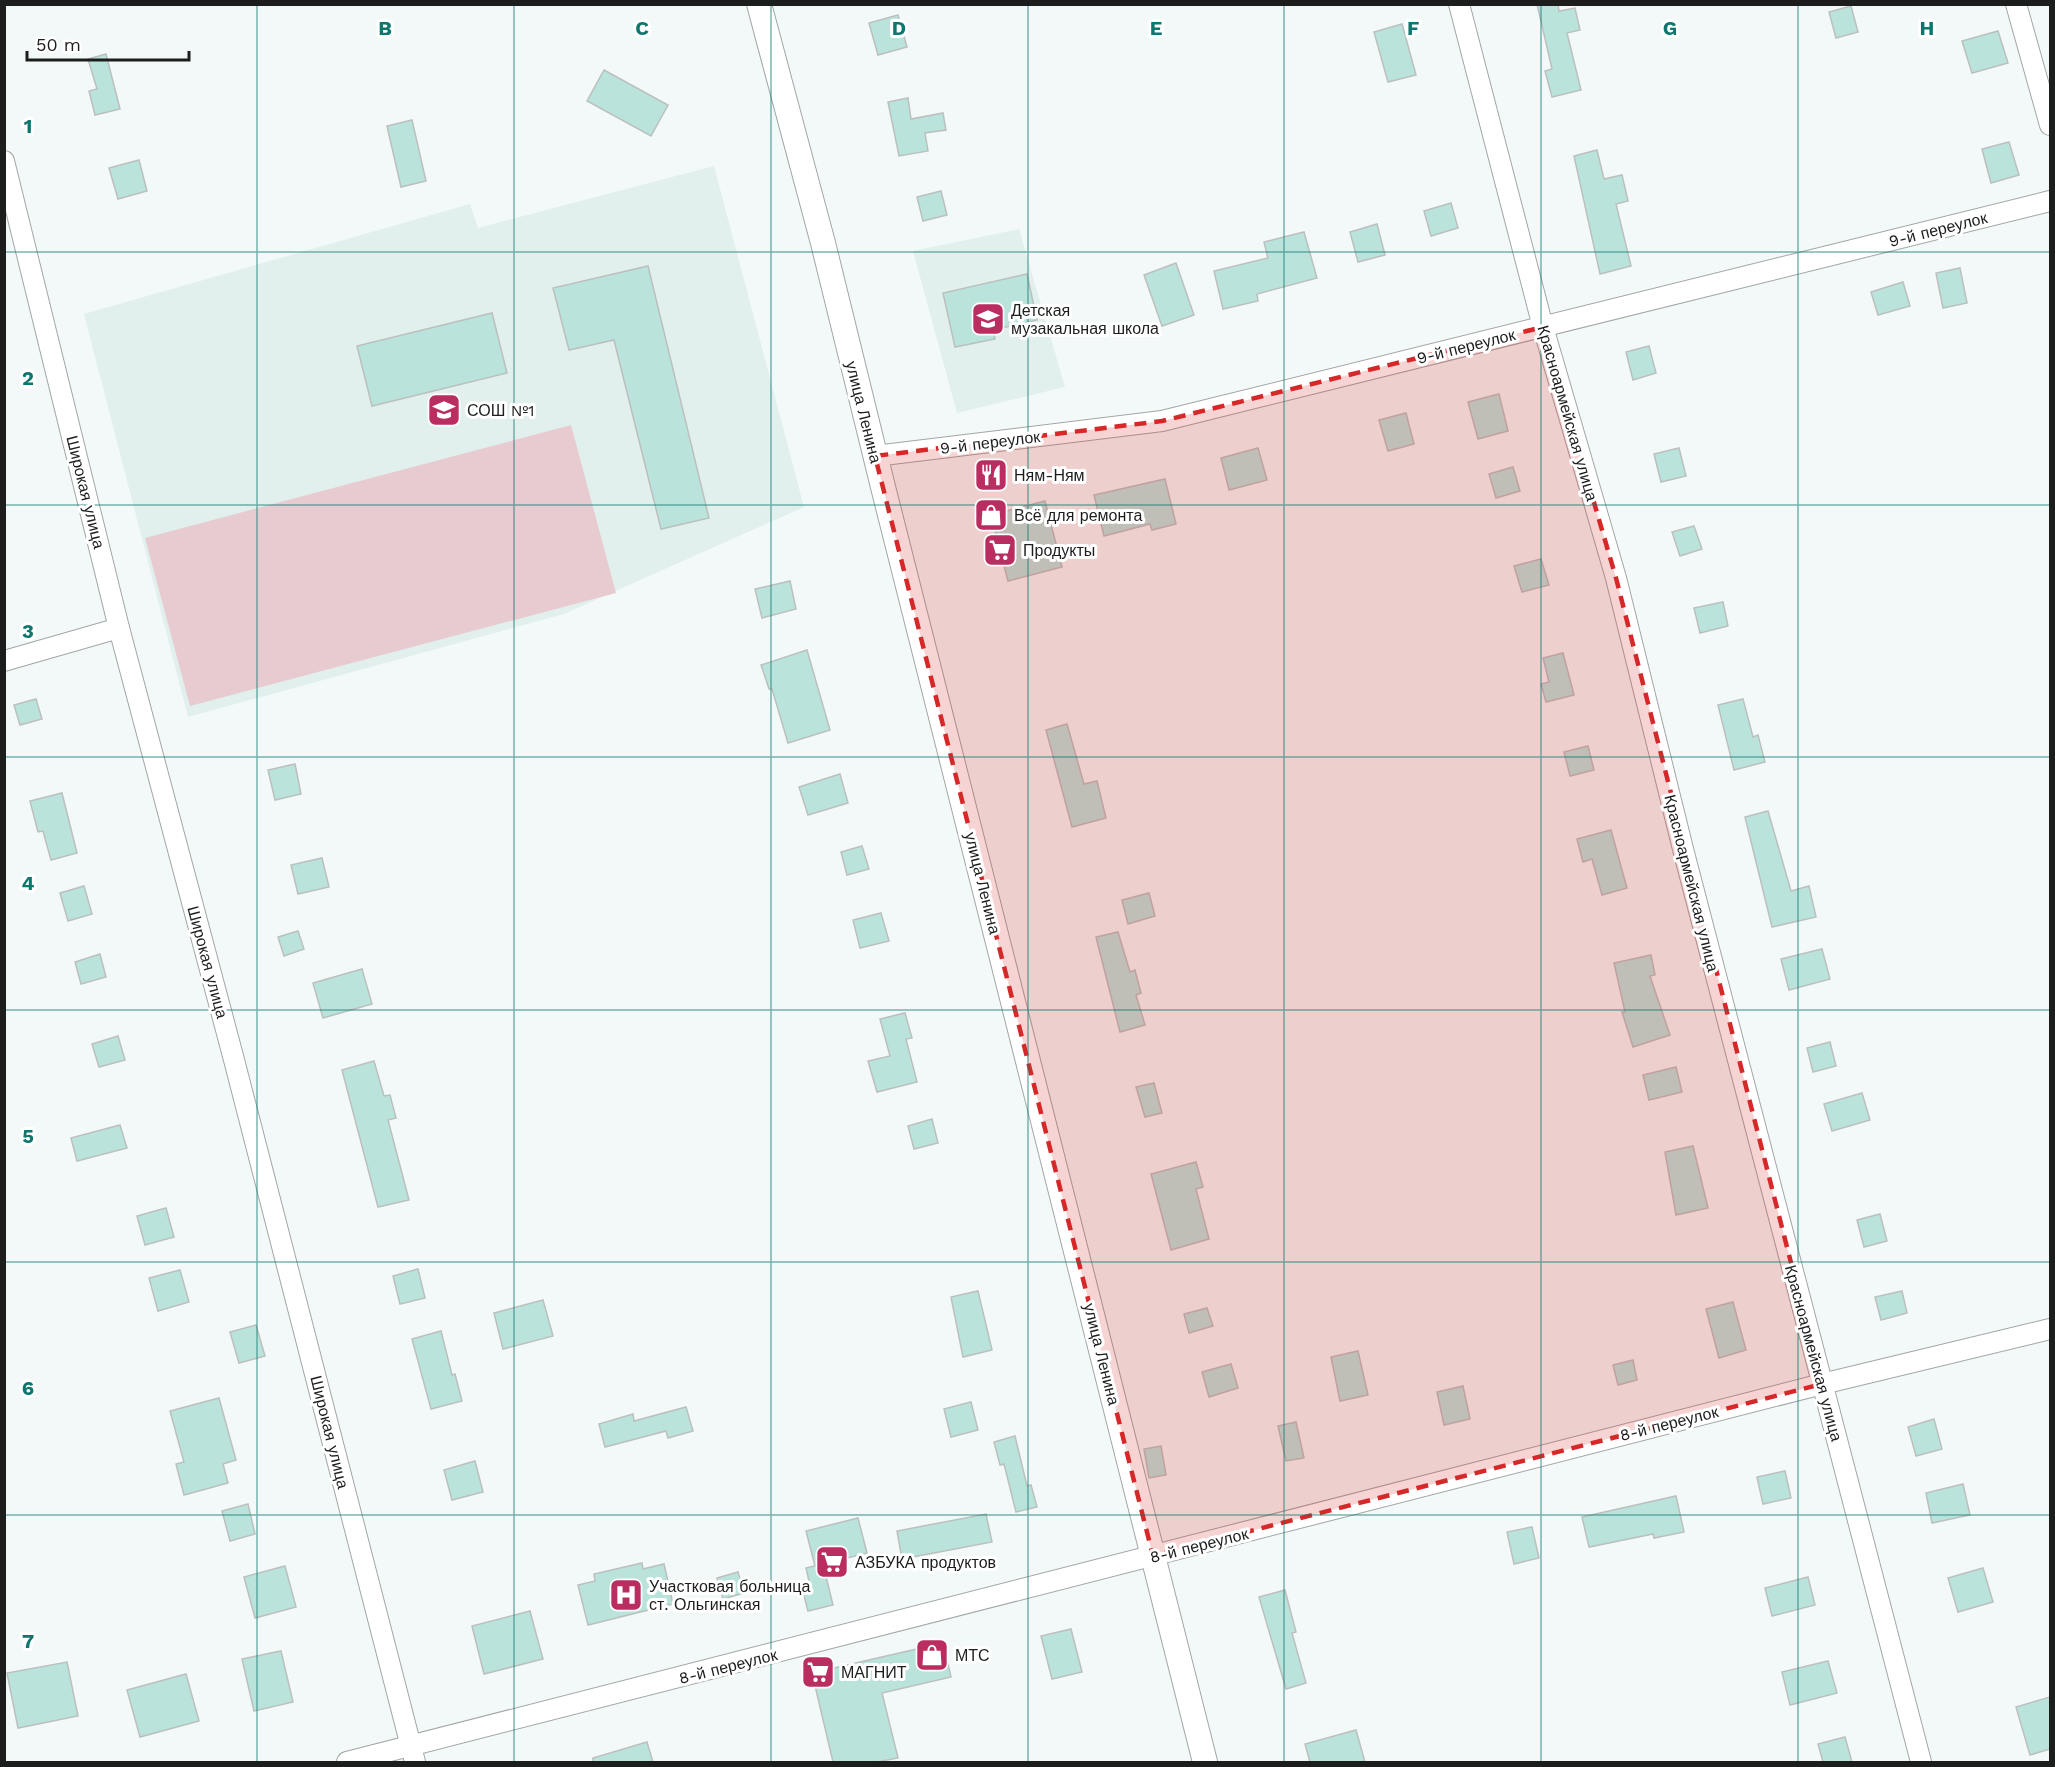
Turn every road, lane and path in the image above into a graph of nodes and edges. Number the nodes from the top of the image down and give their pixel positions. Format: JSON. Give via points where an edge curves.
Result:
{"nodes":[{"id":1,"x":759,"y":4,"type":"edge"},
{"id":2,"x":1459,"y":4,"type":"edge"},
{"id":3,"x":2016,"y":4,"type":"edge"},
{"id":4,"x":2050,"y":125,"type":"edge"},
{"id":5,"x":4,"y":161,"type":"edge"},
{"id":6,"x":2050,"y":201,"type":"edge"},
{"id":7,"x":1543,"y":327,"type":"junction"},
{"id":8,"x":875,"y":456,"type":"junction"},
{"id":9,"x":119,"y":628,"type":"junction"},
{"id":10,"x":4,"y":661,"type":"edge"},
{"id":11,"x":2050,"y":1329,"type":"edge"},
{"id":12,"x":1822,"y":1384,"type":"junction"},
{"id":13,"x":1153,"y":1556,"type":"junction"},
{"id":14,"x":413,"y":1755,"type":"edge"},
{"id":15,"x":347,"y":1762,"type":"edge"},
{"id":16,"x":1205,"y":1762,"type":"edge"},
{"id":17,"x":1921,"y":1762,"type":"edge"}],
"edges":[{"from":1,"to":8,"type":"street","name":"улица Ленина"},
{"from":2,"to":7,"type":"street","name":"Красноармейская улица"},
{"from":3,"to":4,"type":"street"},
{"from":5,"to":9,"type":"street","name":"Широкая улица"},
{"from":6,"to":7,"type":"street","name":"9-й переулок"},
{"from":7,"to":8,"type":"street","name":"9-й переулок","via":[[1162,421]]},
{"from":7,"to":12,"type":"street","name":"Красноармейская улица","via":[[1616,578]]},
{"from":8,"to":13,"type":"street","name":"улица Ленина"},
{"from":9,"to":10,"type":"street"},
{"from":9,"to":14,"type":"street","name":"Широкая улица"},
{"from":11,"to":12,"type":"street","name":"8-й переулок"},
{"from":12,"to":13,"type":"street","name":"8-й переулок"},
{"from":12,"to":17,"type":"street","name":"Красноармейская улица"},
{"from":13,"to":14,"type":"street","name":"8-й переулок"},
{"from":13,"to":16,"type":"street","name":"улица Ленина"},
{"from":14,"to":15,"type":"street","name":"8-й переулок"}]}
